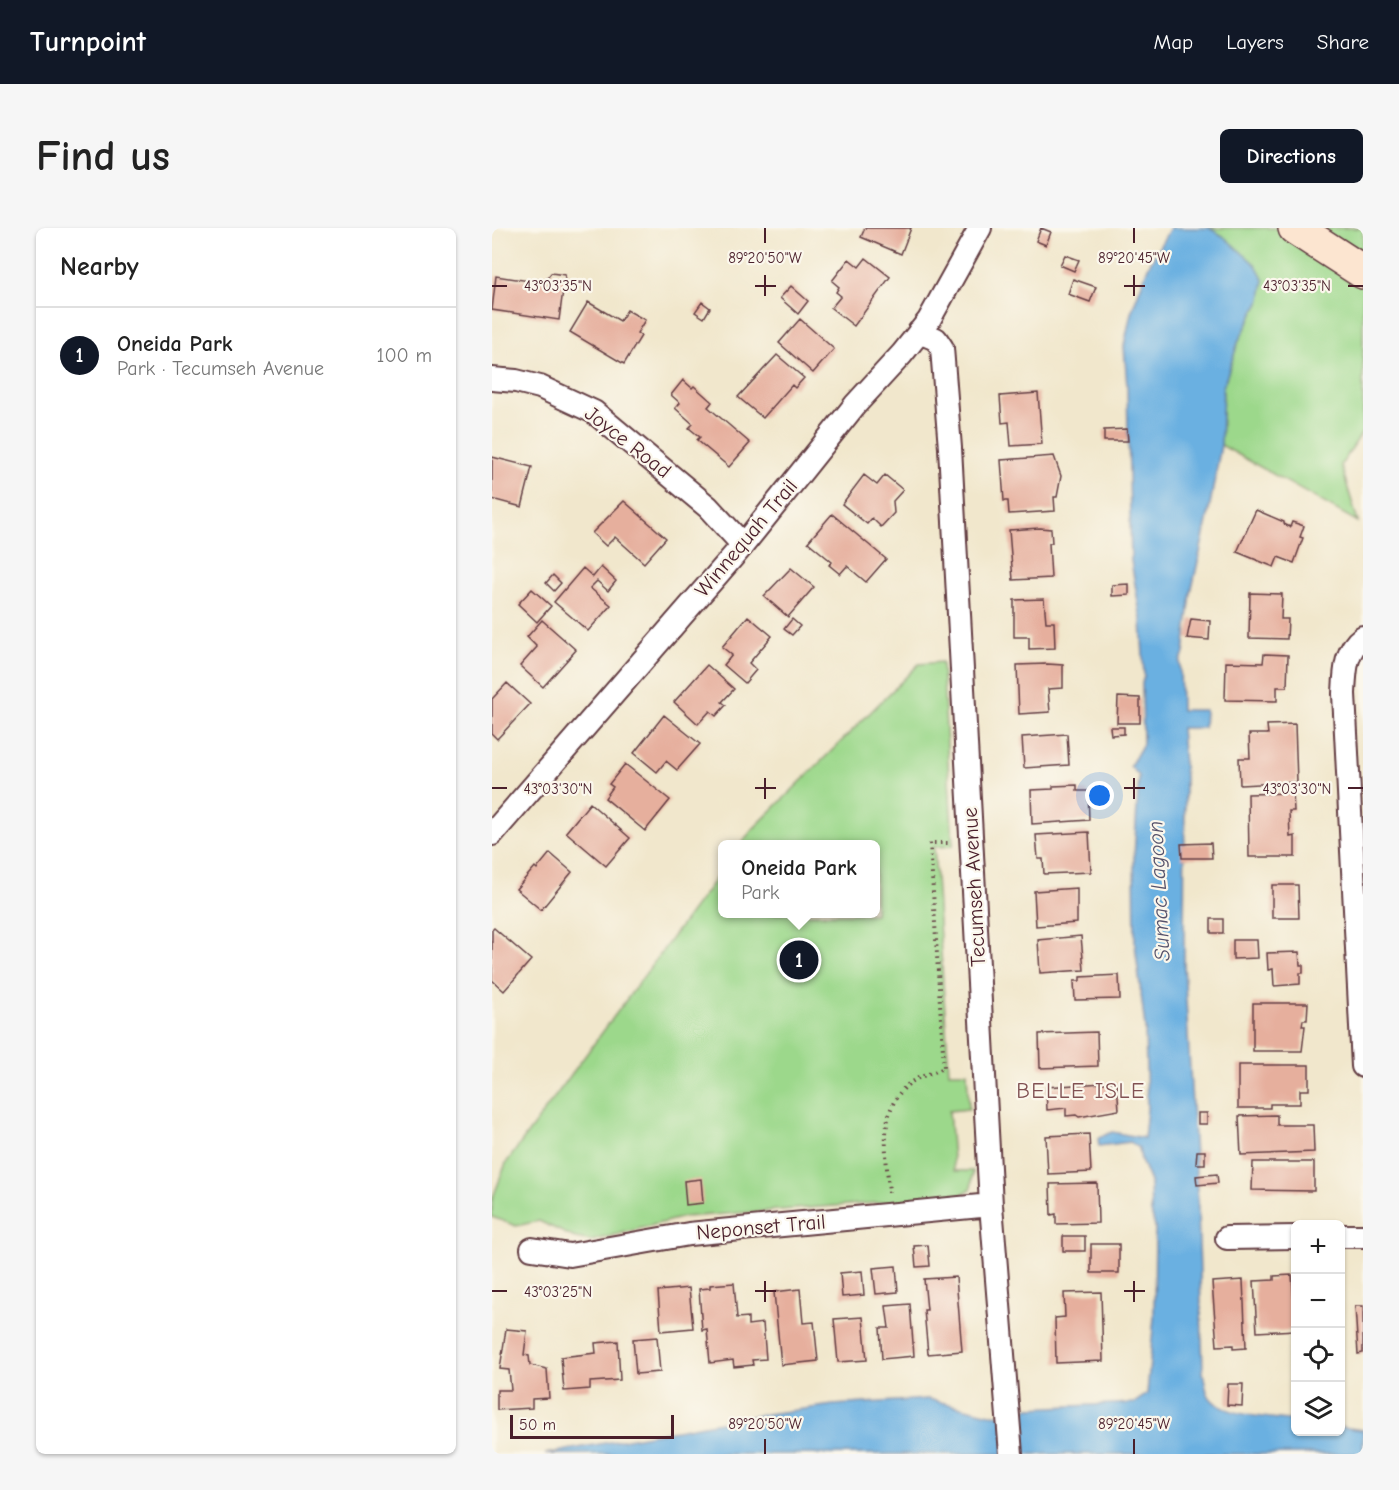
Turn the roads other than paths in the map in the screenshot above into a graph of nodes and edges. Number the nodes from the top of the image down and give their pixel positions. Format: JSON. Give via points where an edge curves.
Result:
{"nodes":[{"id":1,"x":980,"y":228,"type":"edge"},
{"id":2,"x":1295,"y":228,"type":"edge"},
{"id":3,"x":1363,"y":272,"type":"edge"},
{"id":4,"x":919,"y":332,"type":"junction"},
{"id":5,"x":492,"y":379,"type":"edge"},
{"id":6,"x":743,"y":544,"type":"junction"},
{"id":7,"x":1363,"y":637,"type":"edge"},
{"id":8,"x":492,"y":834,"type":"edge"},
{"id":9,"x":1363,"y":1066,"type":"edge"},
{"id":10,"x":991,"y":1205,"type":"junction"},
{"id":11,"x":1345,"y":1236,"type":"edge"},
{"id":12,"x":1363,"y":1236,"type":"edge"},
{"id":13,"x":1291,"y":1237,"type":"edge"},
{"id":14,"x":1227,"y":1238,"type":"dead end"},
{"id":15,"x":532,"y":1249,"type":"dead end"},
{"id":16,"x":1011,"y":1454,"type":"edge"}],
"edges":[{"from":1,"to":4,"type":"street","name":"Winnequah Trail"},
{"from":2,"to":3,"type":"street"},
{"from":4,"to":6,"type":"street","name":"Winnequah Trail"},
{"from":4,"to":10,"type":"street","name":"Tecumseh Avenue","via":[[936,339],[942,348]]},
{"from":5,"to":6,"type":"street","name":"Joyce Road","via":[[540,387],[594,412],[708,507]]},
{"from":6,"to":8,"type":"street","name":"Winnequah Trail"},
{"from":7,"to":9,"type":"street","via":[[1353,644],[1345,669],[1344,694]]},
{"from":10,"to":15,"type":"street","name":"Neponset Trail","via":[[689,1234],[570,1255]]},
{"from":10,"to":16,"type":"street","name":"Tecumseh Avenue"},
{"from":11,"to":12,"type":"street"},
{"from":13,"to":14,"type":"street"}]}
